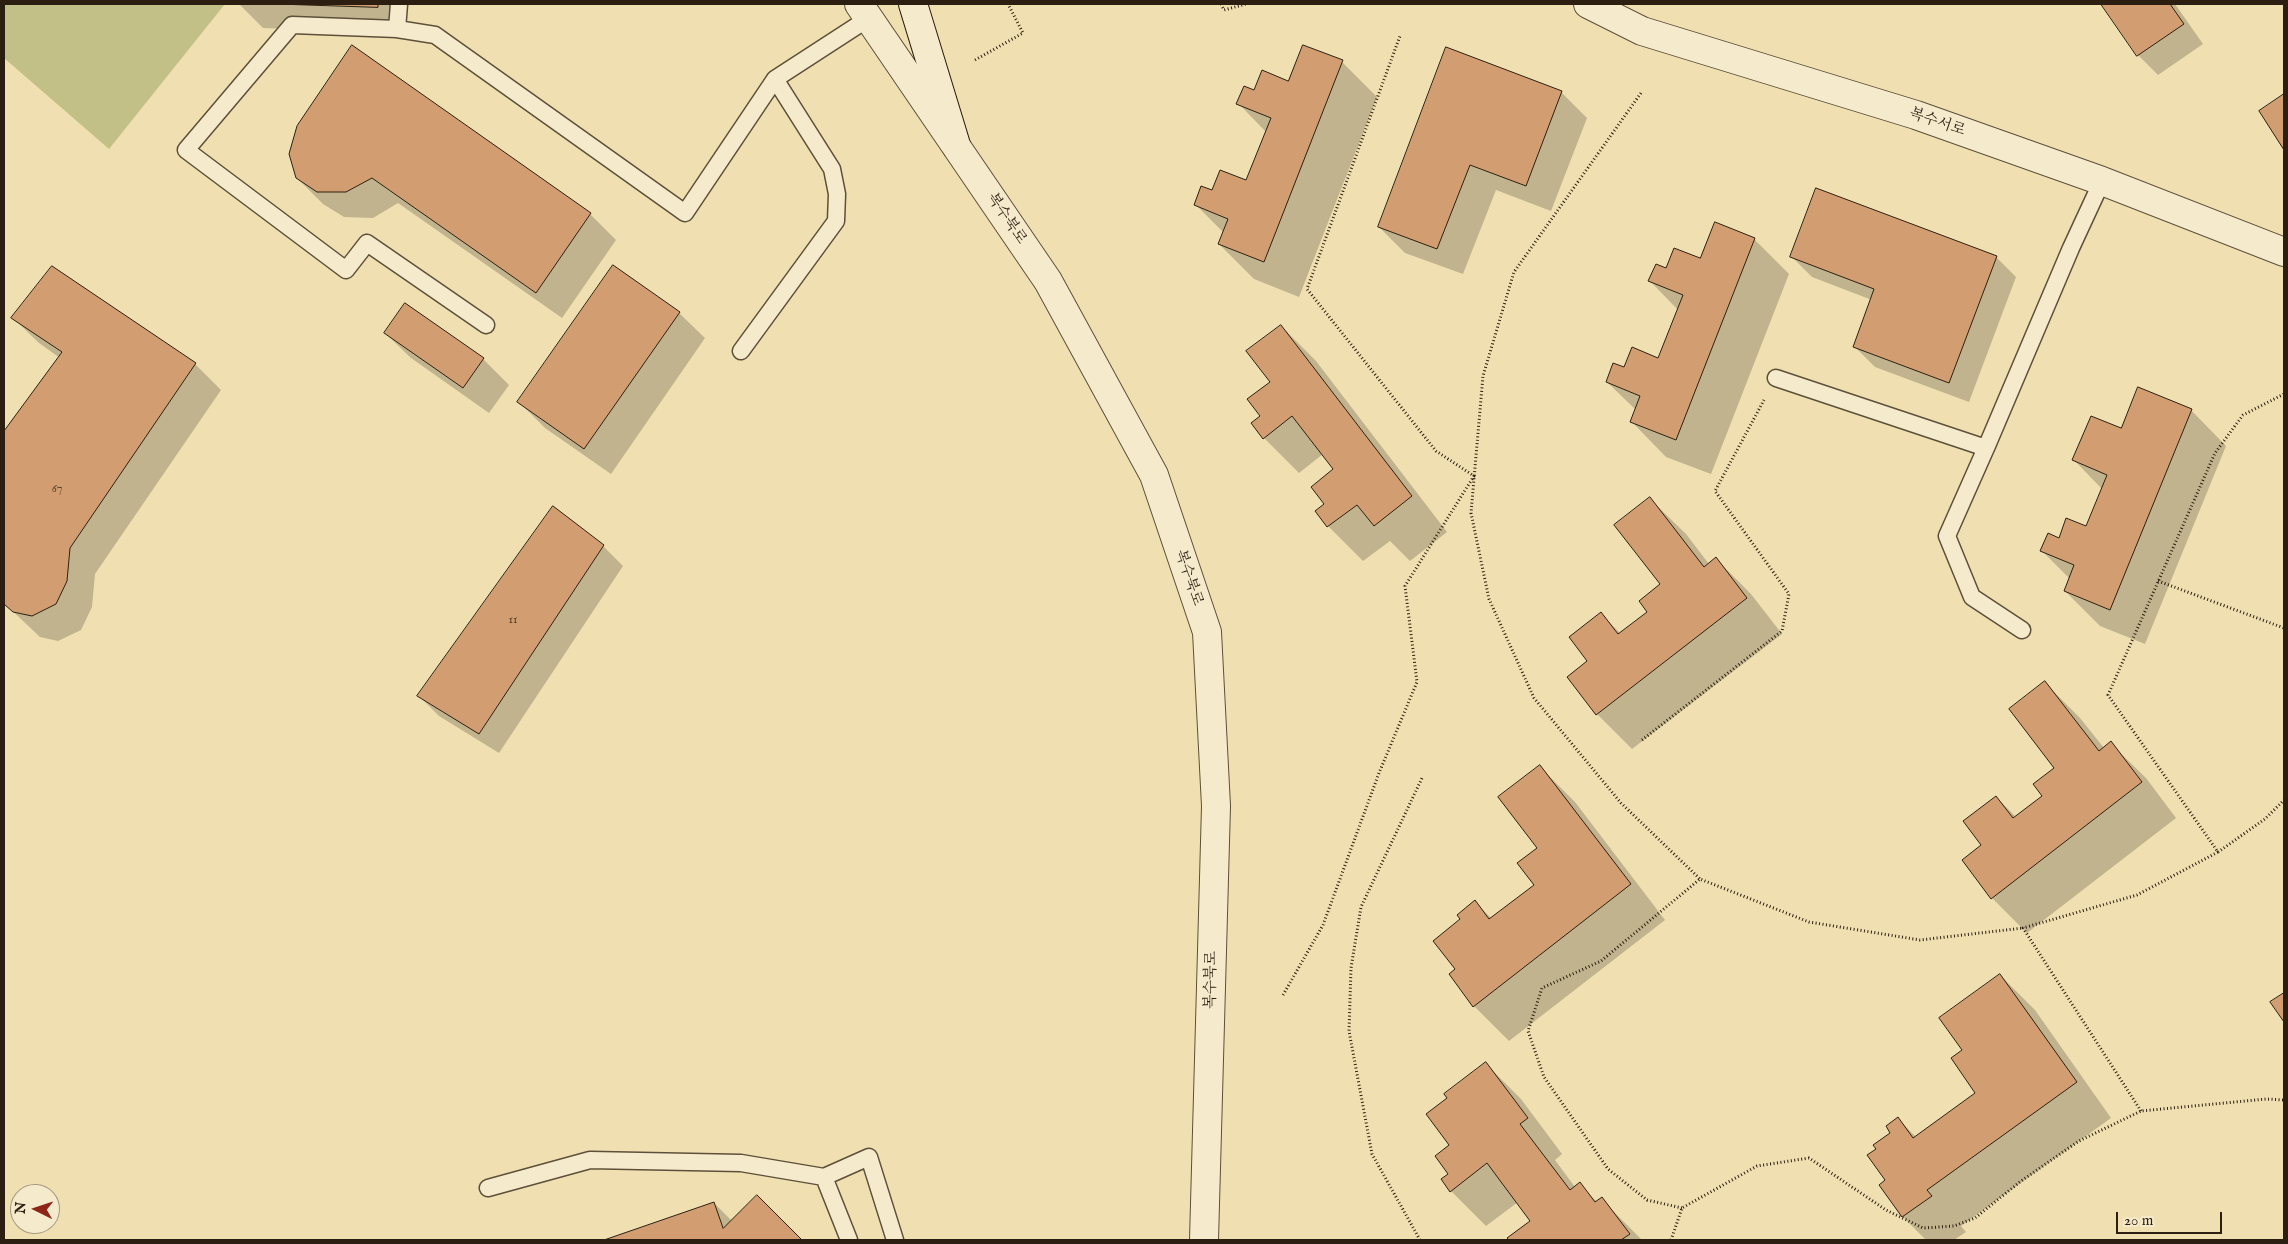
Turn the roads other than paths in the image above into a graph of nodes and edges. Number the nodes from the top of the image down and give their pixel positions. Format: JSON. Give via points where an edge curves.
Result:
{"nodes":[{"id":1,"x":399,"y":4,"type":"edge"},
{"id":2,"x":913,"y":4,"type":"edge"},
{"id":3,"x":1588,"y":4,"type":"edge"},
{"id":4,"x":864,"y":11,"type":"edge"},
{"id":5,"x":397,"y":29,"type":"junction"},
{"id":6,"x":775,"y":79,"type":"junction"},
{"id":7,"x":956,"y":145,"type":"junction"},
{"id":8,"x":2102,"y":181,"type":"junction"},
{"id":9,"x":2284,"y":252,"type":"edge"},
{"id":10,"x":486,"y":326,"type":"dead end"},
{"id":11,"x":741,"y":350,"type":"dead end"},
{"id":12,"x":1776,"y":378,"type":"road end"},
{"id":13,"x":1986,"y":448,"type":"junction"},
{"id":14,"x":2022,"y":630,"type":"dead end"},
{"id":15,"x":824,"y":1178,"type":"junction"},
{"id":16,"x":488,"y":1188,"type":"dead end"},
{"id":17,"x":849,"y":1240,"type":"edge"},
{"id":18,"x":895,"y":1240,"type":"edge"},
{"id":19,"x":1204,"y":1240,"type":"edge"}],
"edges":[{"from":1,"to":5,"type":"lane"},
{"from":2,"to":7,"type":"street"},
{"from":3,"to":8,"type":"street","name":"복수서로","via":[[1642,31],[1916,115]]},
{"from":4,"to":6,"type":"lane"},
{"from":4,"to":7,"type":"street","name":"복수북로"},
{"from":5,"to":6,"type":"lane","via":[[435,35],[685,213]]},
{"from":5,"to":10,"type":"lane","via":[[292,25],[186,150],[346,270],[367,242]]},
{"from":6,"to":11,"type":"lane","via":[[832,169],[837,194],[836,221]]},
{"from":7,"to":19,"type":"street","name":"복수북로","via":[[1048,280],[1154,475],[1206,632],[1216,806]]},
{"from":8,"to":9,"type":"street","name":"복수서로"},
{"from":8,"to":13,"type":"lane","via":[[2070,248]]},
{"from":12,"to":13,"type":"lane"},
{"from":13,"to":14,"type":"lane","via":[[1947,536],[1972,597]]},
{"from":15,"to":16,"type":"lane","via":[[741,1164],[590,1160]]},
{"from":15,"to":17,"type":"lane"},
{"from":15,"to":18,"type":"lane","via":[[869,1157]]}]}
